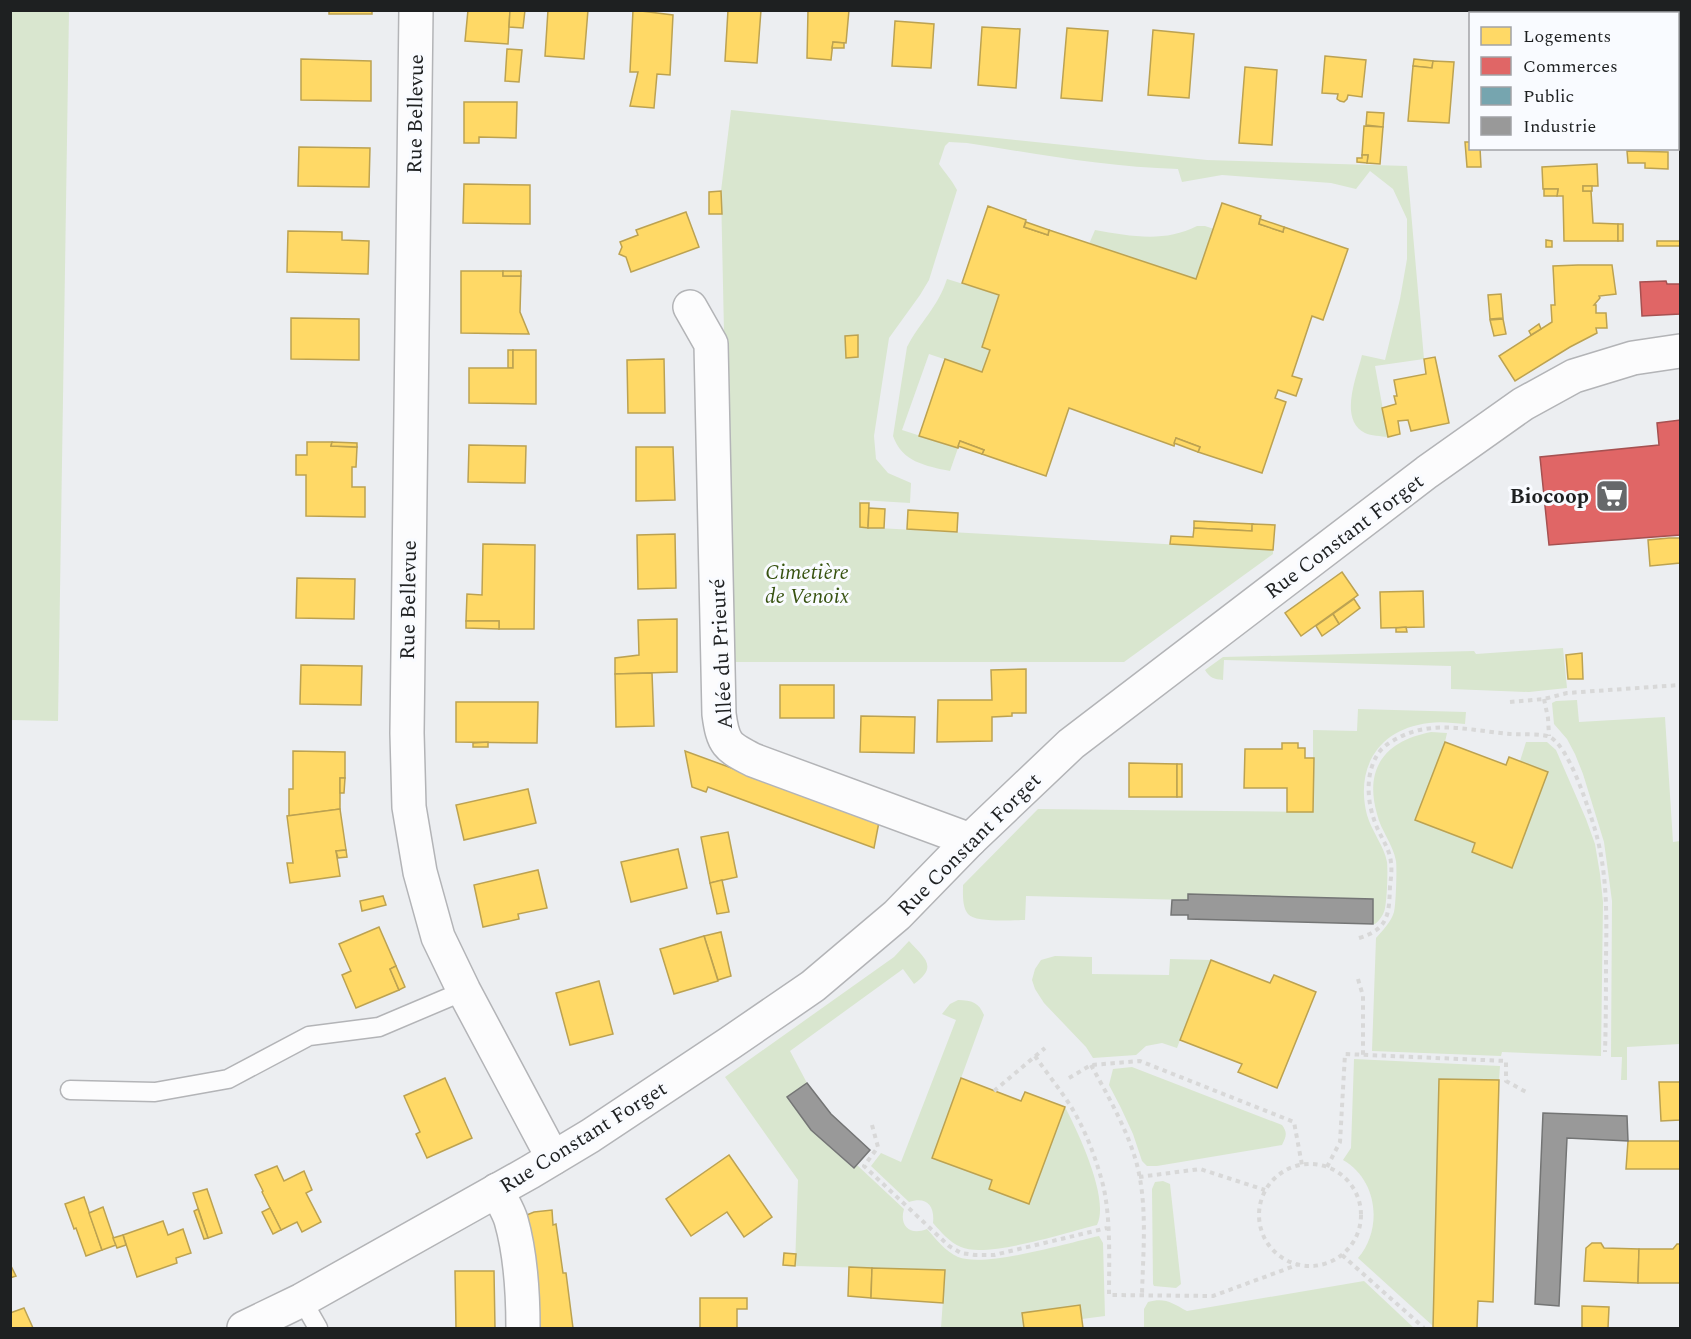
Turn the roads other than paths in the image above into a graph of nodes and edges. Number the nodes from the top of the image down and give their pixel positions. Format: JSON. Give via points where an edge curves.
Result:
{"nodes":[{"id":1,"x":416,"y":10,"type":"edge"},
{"id":2,"x":1492,"y":10,"type":"edge"},
{"id":3,"x":1562,"y":10,"type":"edge"},
{"id":4,"x":1511,"y":12,"type":"edge"},
{"id":5,"x":1534,"y":12,"type":"edge"},
{"id":6,"x":690,"y":307,"type":"dead end"},
{"id":7,"x":1680,"y":351,"type":"edge"},
{"id":8,"x":970,"y":840,"type":"junction"},
{"id":9,"x":464,"y":991,"type":"junction"},
{"id":10,"x":70,"y":1090,"type":"dead end"},
{"id":11,"x":553,"y":1158,"type":"junction"},
{"id":12,"x":497,"y":1190,"type":"junction"},
{"id":13,"x":302,"y":1300,"type":"junction"},
{"id":14,"x":244,"y":1329,"type":"edge"},
{"id":15,"x":318,"y":1329,"type":"edge"},
{"id":16,"x":523,"y":1329,"type":"edge"}],
"edges":[{"from":1,"to":9,"type":"street","name":"Rue Bellevue","via":[[407,733],[410,807],[420,872],[438,937]]},
{"from":2,"to":4,"type":"street"},
{"from":3,"to":5,"type":"street"},
{"from":6,"to":8,"type":"street","name":"Allée du Prieuré","via":[[711,344],[722,734],[733,750],[753,760]]},
{"from":7,"to":8,"type":"street","name":"Rue Constant Forget","via":[[1633,358],[1574,376],[1523,404],[1427,472],[1080,737]]},
{"from":8,"to":11,"type":"street","name":"Rue Constant Forget","via":[[897,915],[813,986]]},
{"from":9,"to":10,"type":"lane","via":[[379,1027],[309,1036],[228,1079],[155,1092]]},
{"from":9,"to":11,"type":"street","name":"Rue Bellevue"},
{"from":11,"to":12,"type":"street","name":"Rue Constant Forget"},
{"from":12,"to":13,"type":"street","name":"Rue Constant Forget"},
{"from":12,"to":16,"type":"street","via":[[510,1219],[517,1250]]},
{"from":13,"to":14,"type":"street","name":"Rue Constant Forget"},
{"from":13,"to":15,"type":"lane"}]}
